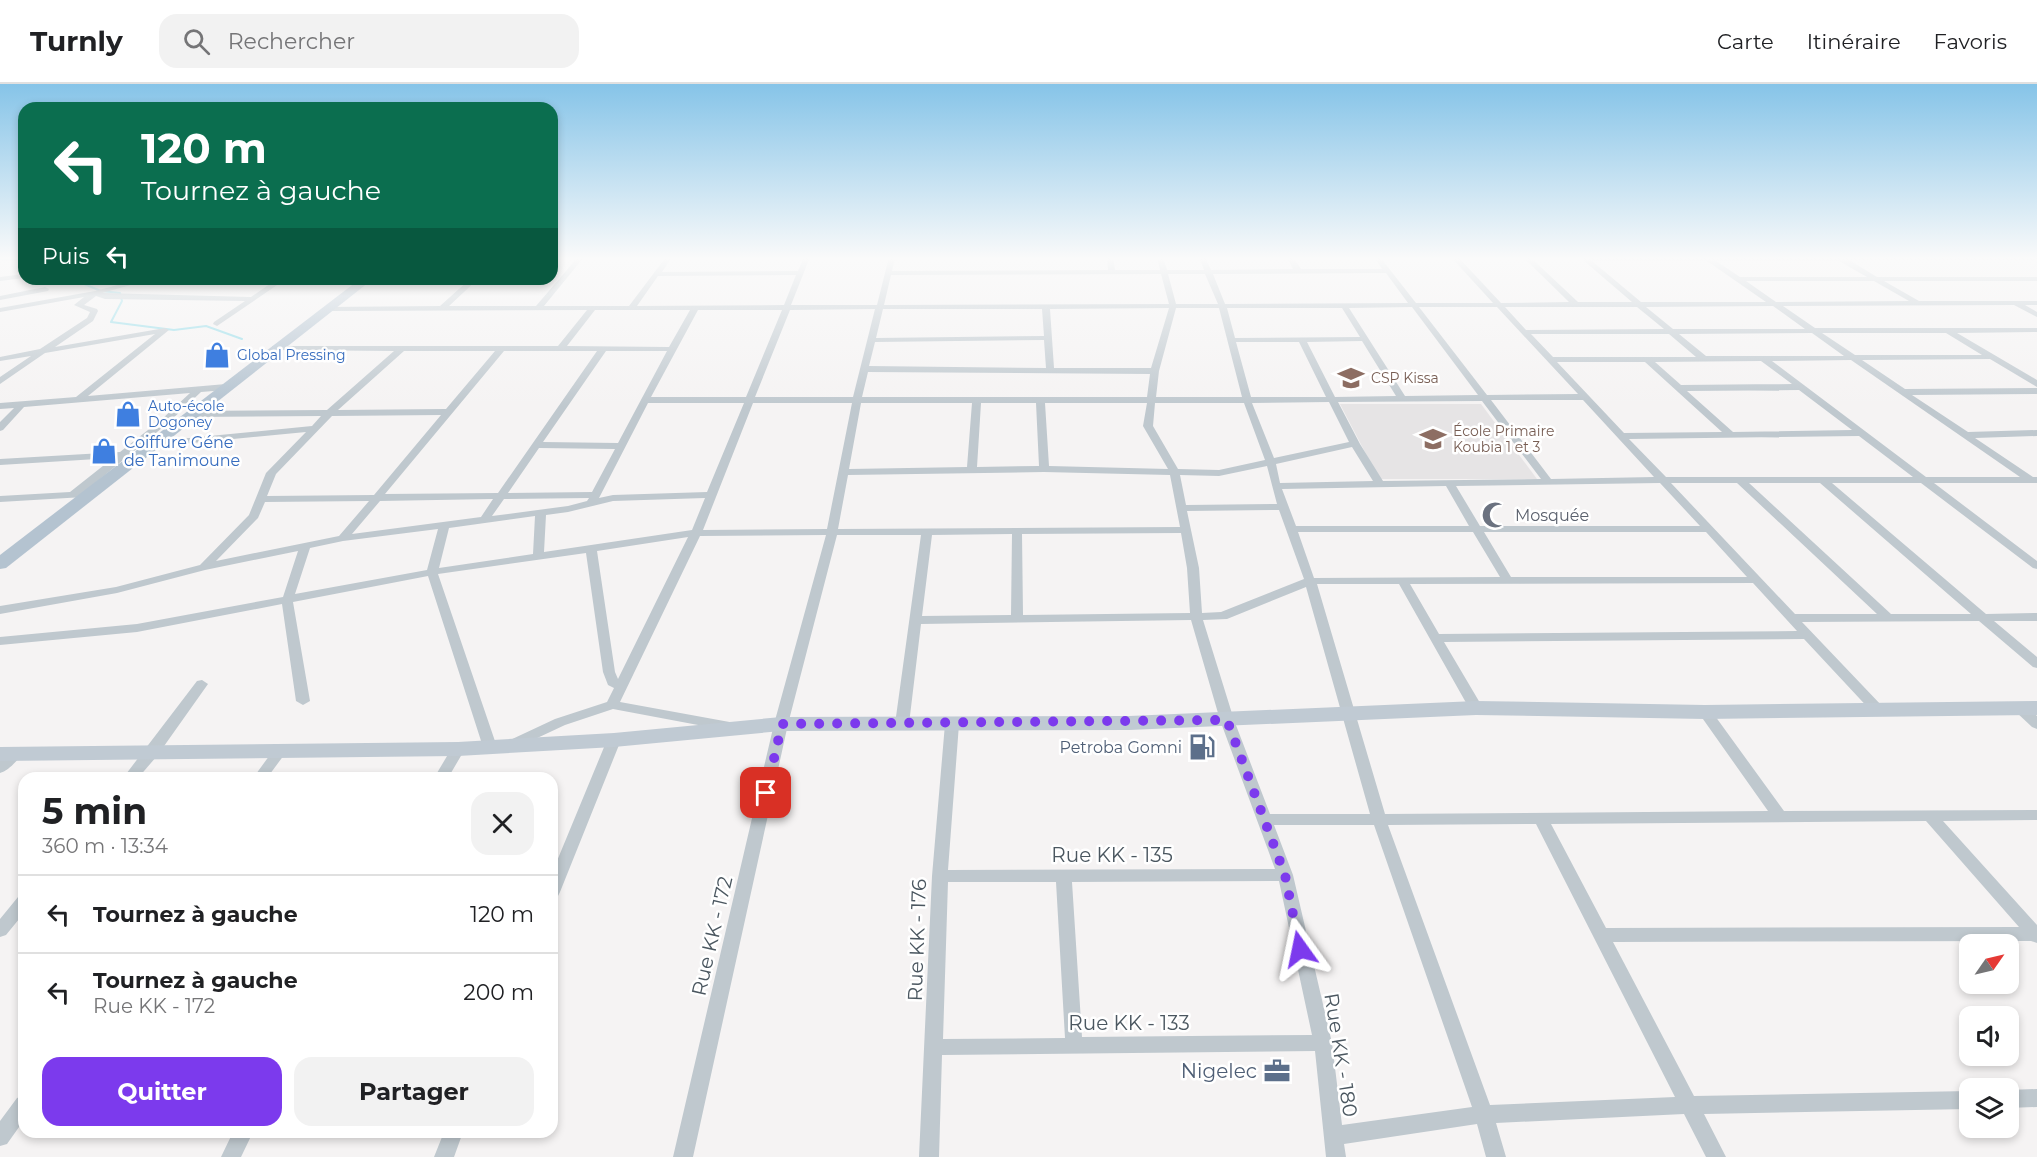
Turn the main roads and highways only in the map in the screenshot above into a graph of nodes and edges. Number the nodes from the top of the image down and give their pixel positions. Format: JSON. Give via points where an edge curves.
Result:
{"nodes":[{"id":1,"x":331,"y":307,"type":"edge"},
{"id":2,"x":0,"y":564,"type":"edge"}],
"edges":[{"from":1,"to":2,"type":"main road","via":[[80,495]]}]}
